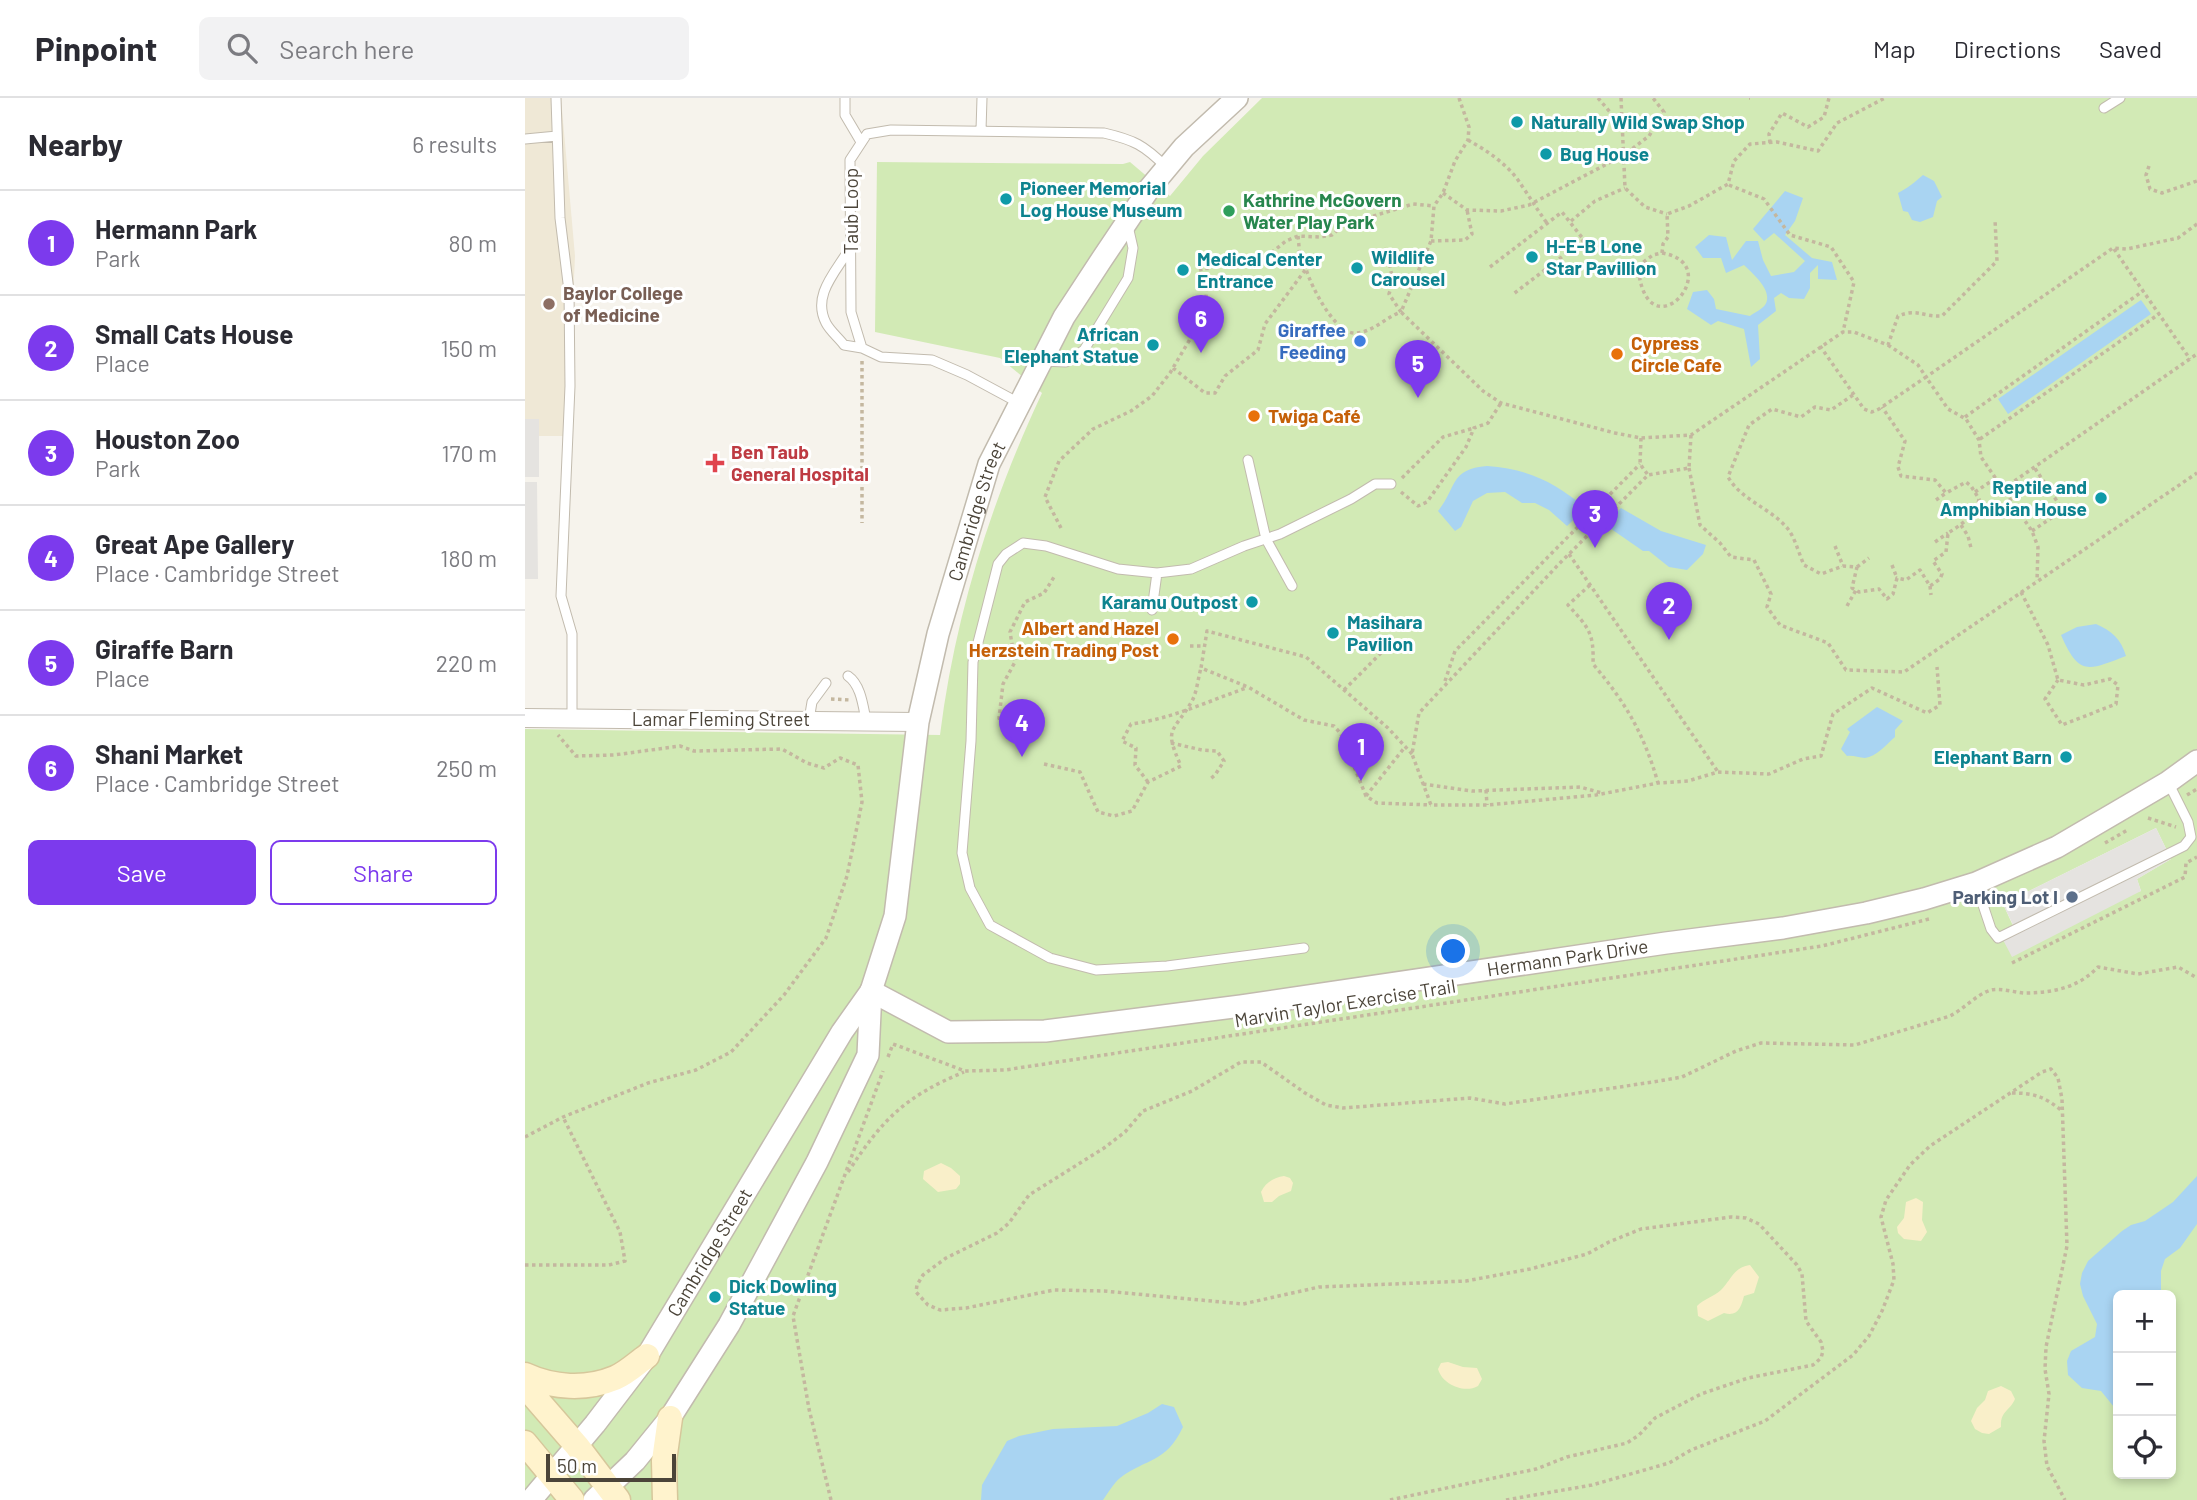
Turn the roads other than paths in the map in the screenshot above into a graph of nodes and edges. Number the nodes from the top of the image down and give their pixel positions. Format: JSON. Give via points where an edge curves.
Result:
{"nodes":[{"id":1,"x":556,"y":98,"type":"edge"},
{"id":2,"x":845,"y":98,"type":"edge"},
{"id":3,"x":982,"y":98,"type":"edge"},
{"id":4,"x":1237,"y":98,"type":"edge"},
{"id":5,"x":2120,"y":98,"type":"edge"},
{"id":6,"x":2104,"y":108,"type":"dead end"},
{"id":7,"x":981,"y":130,"type":"junction"},
{"id":8,"x":557,"y":136,"type":"junction"},
{"id":9,"x":525,"y":139,"type":"edge"},
{"id":10,"x":861,"y":142,"type":"junction"},
{"id":11,"x":1167,"y":168,"type":"junction"},
{"id":12,"x":1127,"y":222,"type":"junction"},
{"id":13,"x":852,"y":244,"type":"junction"},
{"id":14,"x":862,"y":348,"type":"junction"},
{"id":15,"x":1041,"y":361,"type":"junction"},
{"id":16,"x":1019,"y":404,"type":"junction"},
{"id":17,"x":1248,"y":460,"type":"dead end"},
{"id":18,"x":1391,"y":484,"type":"road end"},
{"id":19,"x":1266,"y":538,"type":"junction"},
{"id":20,"x":1157,"y":573,"type":"junction"},
{"id":21,"x":1292,"y":586,"type":"dead end"},
{"id":22,"x":1152,"y":610,"type":"dead end"},
{"id":23,"x":848,"y":676,"type":"dead end"},
{"id":24,"x":826,"y":683,"type":"dead end"},
{"id":25,"x":525,"y":718,"type":"edge"},
{"id":26,"x":572,"y":718,"type":"junction"},
{"id":27,"x":809,"y":720,"type":"junction"},
{"id":28,"x":866,"y":720,"type":"junction"},
{"id":29,"x":918,"y":722,"type":"junction"},
{"id":30,"x":2197,"y":761,"type":"edge"},
{"id":31,"x":2173,"y":791,"type":"junction"},
{"id":32,"x":1976,"y":883,"type":"junction"},
{"id":33,"x":1304,"y":947,"type":"dead end"},
{"id":34,"x":871,"y":991,"type":"junction"},
{"id":35,"x":647,"y":1356,"type":"junction"},
{"id":36,"x":525,"y":1375,"type":"edge"},
{"id":37,"x":525,"y":1386,"type":"edge"},
{"id":38,"x":670,"y":1418,"type":"junction"},
{"id":39,"x":525,"y":1443,"type":"edge"},
{"id":40,"x":577,"y":1446,"type":"junction"},
{"id":41,"x":553,"y":1476,"type":"junction"},
{"id":42,"x":607,"y":1496,"type":"edge"},
{"id":43,"x":531,"y":1500,"type":"edge"},
{"id":44,"x":572,"y":1500,"type":"edge"},
{"id":45,"x":664,"y":1500,"type":"edge"}],
"edges":[{"from":1,"to":8,"type":"lane"},
{"from":2,"to":10,"type":"lane","via":[[845,115]]},
{"from":3,"to":7,"type":"lane"},
{"from":4,"to":11,"type":"street","name":"Cambridge Street"},
{"from":5,"to":6,"type":"lane"},
{"from":7,"to":10,"type":"lane","name":"Taub Loop","via":[[891,130],[867,134]]},
{"from":7,"to":11,"type":"lane","name":"Taub Loop","via":[[1104,133],[1132,139]]},
{"from":8,"to":9,"type":"lane"},
{"from":8,"to":26,"type":"lane","via":[[569,291],[561,596],[572,634]]},
{"from":10,"to":13,"type":"lane","name":"Taub Loop","via":[[850,160]]},
{"from":11,"to":12,"type":"street","name":"Cambridge Street"},
{"from":12,"to":15,"type":"street","name":"Cambridge Street","via":[[1064,317]]},
{"from":12,"to":15,"type":"lane","via":[[1133,248],[1128,278],[1084,350],[1066,362]]},
{"from":13,"to":14,"type":"lane","name":"Taub Loop","via":[[851,312]]},
{"from":13,"to":14,"type":"lane","via":[[820,300],[826,323],[844,345]]},
{"from":14,"to":16,"type":"lane","via":[[881,357],[932,360]]},
{"from":15,"to":16,"type":"street","name":"Cambridge Street"},
{"from":16,"to":29,"type":"street","name":"Cambridge Street","via":[[989,464],[938,634]]},
{"from":17,"to":19,"type":"lane"},
{"from":18,"to":19,"type":"lane","via":[[1375,484]]},
{"from":19,"to":20,"type":"lane","via":[[1191,569]]},
{"from":19,"to":21,"type":"lane"},
{"from":20,"to":22,"type":"lane"},
{"from":20,"to":33,"type":"lane","via":[[1118,569],[1023,543],[998,564],[973,662],[962,853],[970,888],[990,925],[1050,958],[1095,970],[1167,966]]},
{"from":23,"to":28,"type":"lane","via":[[861,698]]},
{"from":24,"to":27,"type":"lane","via":[[812,702]]},
{"from":25,"to":26,"type":"street","name":"Lamar Fleming Street"},
{"from":26,"to":27,"type":"street","name":"Lamar Fleming Street"},
{"from":27,"to":28,"type":"street","name":"Lamar Fleming Street"},
{"from":28,"to":29,"type":"street","name":"Lamar Fleming Street"},
{"from":29,"to":34,"type":"street","name":"Cambridge Street","via":[[895,916]]},
{"from":30,"to":31,"type":"street","name":"Hermann Park Drive"},
{"from":31,"to":32,"type":"street","name":"Hermann Park Drive"},
{"from":31,"to":32,"type":"lane","via":[[2188,822],[2191,837],[2184,846],[1998,938]]},
{"from":32,"to":34,"type":"street","name":"Hermann Park Drive","via":[[1866,913],[1783,928],[1045,1031],[948,1032]]},
{"from":34,"to":35,"type":"street","name":"Cambridge Street"},
{"from":34,"to":38,"type":"street","name":"Cambridge Street","via":[[868,1055],[817,1162],[729,1325]]},
{"from":35,"to":36,"type":"main road","via":[[617,1377],[581,1387],[543,1383]]},
{"from":35,"to":40,"type":"street","name":"Cambridge Street"},
{"from":37,"to":40,"type":"main road"},
{"from":38,"to":42,"type":"street","name":"Cambridge Street"},
{"from":38,"to":45,"type":"main road"},
{"from":39,"to":41,"type":"main road"},
{"from":40,"to":41,"type":"street","name":"Cambridge Street"},
{"from":40,"to":42,"type":"main road"},
{"from":41,"to":43,"type":"street","name":"Cambridge Street"},
{"from":41,"to":44,"type":"main road"}]}
